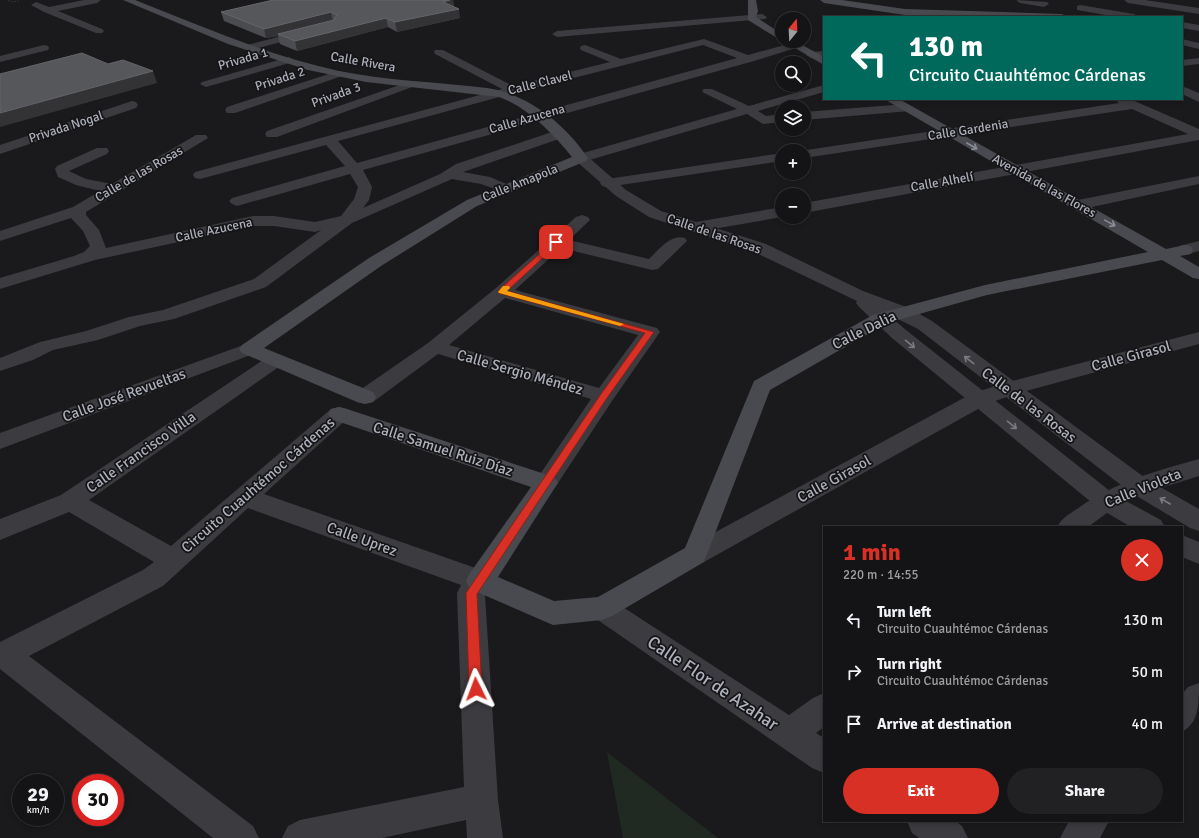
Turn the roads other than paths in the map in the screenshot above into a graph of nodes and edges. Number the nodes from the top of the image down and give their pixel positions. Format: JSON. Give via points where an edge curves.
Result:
{"nodes":[{"id":1,"x":97,"y":0,"type":"edge"},
{"id":2,"x":127,"y":0,"type":"edge"},
{"id":3,"x":752,"y":0,"type":"edge"},
{"id":4,"x":824,"y":0,"type":"edge"},
{"id":5,"x":1020,"y":0,"type":"edge"},
{"id":6,"x":1098,"y":0,"type":"edge"},
{"id":7,"x":1128,"y":0,"type":"edge"},
{"id":8,"x":1045,"y":2,"type":"edge"},
{"id":9,"x":36,"y":5,"type":"dead end"},
{"id":10,"x":1080,"y":8,"type":"junction"},
{"id":11,"x":47,"y":10,"type":"junction"},
{"id":12,"x":1199,"y":11,"type":"edge"},
{"id":13,"x":752,"y":15,"type":"junction"},
{"id":14,"x":1035,"y":16,"type":"joint"},
{"id":15,"x":1063,"y":16,"type":"edge"},
{"id":16,"x":1128,"y":16,"type":"edge"},
{"id":17,"x":762,"y":17,"type":"joint"},
{"id":18,"x":775,"y":24,"type":"edge"},
{"id":19,"x":1183,"y":25,"type":"edge"},
{"id":20,"x":1199,"y":28,"type":"edge"},
{"id":21,"x":318,"y":30,"type":"edge"},
{"id":22,"x":98,"y":31,"type":"dead end"},
{"id":23,"x":1199,"y":31,"type":"edge"},
{"id":24,"x":775,"y":33,"type":"edge"},
{"id":25,"x":557,"y":34,"type":"dead end"},
{"id":26,"x":1184,"y":40,"type":"edge"},
{"id":27,"x":1199,"y":42,"type":"edge"},
{"id":28,"x":811,"y":46,"type":"edge"},
{"id":29,"x":1199,"y":46,"type":"edge"},
{"id":30,"x":250,"y":47,"type":"junction"},
{"id":31,"x":44,"y":48,"type":"dead end"},
{"id":32,"x":585,"y":48,"type":"dead end"},
{"id":33,"x":780,"y":48,"type":"edge"},
{"id":34,"x":803,"y":48,"type":"edge"},
{"id":35,"x":823,"y":50,"type":"edge"},
{"id":36,"x":439,"y":52,"type":"dead end"},
{"id":37,"x":823,"y":54,"type":"edge"},
{"id":38,"x":811,"y":55,"type":"junction"},
{"id":39,"x":0,"y":59,"type":"edge"},
{"id":40,"x":750,"y":59,"type":"junction"},
{"id":41,"x":288,"y":60,"type":"junction"},
{"id":42,"x":823,"y":61,"type":"edge"},
{"id":43,"x":1199,"y":61,"type":"edge"},
{"id":44,"x":621,"y":63,"type":"junction"},
{"id":45,"x":1183,"y":63,"type":"edge"},
{"id":46,"x":338,"y":74,"type":"junction"},
{"id":47,"x":206,"y":84,"type":"dead end"},
{"id":48,"x":411,"y":84,"type":"junction"},
{"id":49,"x":1199,"y":86,"type":"edge"},
{"id":50,"x":823,"y":88,"type":"edge"},
{"id":51,"x":1183,"y":89,"type":"edge"},
{"id":52,"x":512,"y":90,"type":"junction"},
{"id":53,"x":1183,"y":90,"type":"edge"},
{"id":54,"x":708,"y":91,"type":"dead end"},
{"id":55,"x":499,"y":93,"type":"junction"},
{"id":56,"x":1199,"y":98,"type":"edge"},
{"id":57,"x":901,"y":101,"type":"edge"},
{"id":58,"x":1126,"y":102,"type":"edge"},
{"id":59,"x":132,"y":105,"type":"dead end"},
{"id":60,"x":231,"y":110,"type":"dead end"},
{"id":61,"x":749,"y":110,"type":"junction"},
{"id":62,"x":538,"y":115,"type":"junction"},
{"id":63,"x":811,"y":115,"type":"edge"},
{"id":64,"x":775,"y":119,"type":"edge"},
{"id":65,"x":966,"y":130,"type":"junction"},
{"id":66,"x":950,"y":133,"type":"junction"},
{"id":67,"x":272,"y":134,"type":"dead end"},
{"id":68,"x":560,"y":134,"type":"junction"},
{"id":69,"x":1199,"y":135,"type":"edge"},
{"id":70,"x":201,"y":138,"type":"dead end"},
{"id":71,"x":329,"y":140,"type":"junction"},
{"id":72,"x":0,"y":150,"type":"edge"},
{"id":73,"x":102,"y":151,"type":"dead end"},
{"id":74,"x":811,"y":153,"type":"edge"},
{"id":75,"x":581,"y":158,"type":"junction"},
{"id":76,"x":775,"y":158,"type":"edge"},
{"id":77,"x":1031,"y":166,"type":"junction"},
{"id":78,"x":355,"y":169,"type":"junction"},
{"id":79,"x":1013,"y":169,"type":"junction"},
{"id":80,"x":450,"y":174,"type":"junction"},
{"id":81,"x":200,"y":175,"type":"dead end"},
{"id":82,"x":1199,"y":180,"type":"edge"},
{"id":83,"x":607,"y":183,"type":"junction"},
{"id":84,"x":114,"y":189,"type":"junction"},
{"id":85,"x":506,"y":189,"type":"junction"},
{"id":86,"x":237,"y":200,"type":"dead end"},
{"id":87,"x":1097,"y":200,"type":"junction"},
{"id":88,"x":1078,"y":205,"type":"junction"},
{"id":89,"x":811,"y":207,"type":"edge"},
{"id":90,"x":78,"y":210,"type":"junction"},
{"id":91,"x":1118,"y":212,"type":"dead end"},
{"id":92,"x":775,"y":213,"type":"edge"},
{"id":93,"x":346,"y":220,"type":"junction"},
{"id":94,"x":582,"y":220,"type":"dead end"},
{"id":95,"x":696,"y":228,"type":"junction"},
{"id":96,"x":0,"y":236,"type":"edge"},
{"id":97,"x":679,"y":241,"type":"dead end"},
{"id":98,"x":556,"y":242,"type":"junction"},
{"id":99,"x":1165,"y":246,"type":"junction"},
{"id":100,"x":1194,"y":251,"type":"edge"},
{"id":101,"x":90,"y":256,"type":"junction"},
{"id":102,"x":1199,"y":274,"type":"edge"},
{"id":103,"x":0,"y":284,"type":"edge"},
{"id":104,"x":502,"y":292,"type":"junction"},
{"id":105,"x":857,"y":295,"type":"junction"},
{"id":106,"x":902,"y":312,"type":"junction"},
{"id":107,"x":880,"y":319,"type":"junction"},
{"id":108,"x":1199,"y":338,"type":"edge"},
{"id":109,"x":436,"y":347,"type":"junction"},
{"id":110,"x":249,"y":349,"type":"junction"},
{"id":111,"x":276,"y":360,"type":"junction"},
{"id":112,"x":0,"y":365,"type":"edge"},
{"id":113,"x":1008,"y":389,"type":"junction"},
{"id":114,"x":604,"y":396,"type":"junction"},
{"id":115,"x":365,"y":397,"type":"junction"},
{"id":116,"x":979,"y":399,"type":"junction"},
{"id":117,"x":339,"y":414,"type":"junction"},
{"id":118,"x":0,"y":441,"type":"edge"},
{"id":119,"x":1199,"y":467,"type":"edge"},
{"id":120,"x":546,"y":483,"type":"junction"},
{"id":121,"x":1140,"y":486,"type":"junction"},
{"id":122,"x":244,"y":497,"type":"junction"},
{"id":123,"x":70,"y":501,"type":"junction"},
{"id":124,"x":1106,"y":501,"type":"junction"},
{"id":125,"x":1199,"y":521,"type":"edge"},
{"id":126,"x":1071,"y":526,"type":"edge"},
{"id":127,"x":1150,"y":526,"type":"edge"},
{"id":128,"x":0,"y":530,"type":"edge"},
{"id":129,"x":1183,"y":546,"type":"edge"},
{"id":130,"x":1199,"y":554,"type":"edge"},
{"id":131,"x":695,"y":555,"type":"junction"},
{"id":132,"x":173,"y":560,"type":"junction"},
{"id":133,"x":480,"y":581,"type":"junction"},
{"id":134,"x":602,"y":608,"type":"junction"},
{"id":135,"x":2,"y":655,"type":"edge"},
{"id":136,"x":1199,"y":697,"type":"edge"},
{"id":137,"x":823,"y":709,"type":"edge"},
{"id":138,"x":1183,"y":716,"type":"edge"},
{"id":139,"x":788,"y":734,"type":"junction"},
{"id":140,"x":823,"y":756,"type":"edge"},
{"id":141,"x":481,"y":800,"type":"junction"},
{"id":142,"x":926,"y":822,"type":"edge"},
{"id":143,"x":1091,"y":822,"type":"edge"},
{"id":144,"x":241,"y":838,"type":"edge"},
{"id":145,"x":300,"y":838,"type":"edge"},
{"id":146,"x":485,"y":838,"type":"edge"},
{"id":147,"x":950,"y":838,"type":"edge"},
{"id":148,"x":1078,"y":838,"type":"edge"}],
"edges":[{"from":1,"to":11,"type":"street"},
{"from":2,"to":30,"type":"main road","name":"Calle Rivera"},
{"from":3,"to":13,"type":"main road"},
{"from":4,"to":14,"type":"main road","via":[[905,12]]},
{"from":5,"to":8,"type":"street"},
{"from":6,"to":10,"type":"street"},
{"from":7,"to":12,"type":"street"},
{"from":8,"to":14,"type":"street"},
{"from":9,"to":11,"type":"street"},
{"from":10,"to":15,"type":"street"},
{"from":10,"to":16,"type":"street"},
{"from":11,"to":22,"type":"street"},
{"from":13,"to":17,"type":"street"},
{"from":13,"to":24,"type":"main road"},
{"from":13,"to":25,"type":"street"},
{"from":17,"to":18,"type":"main road"},
{"from":19,"to":20,"type":"street"},
{"from":21,"to":30,"type":"street"},
{"from":23,"to":26,"type":"street"},
{"from":26,"to":27,"type":"street"},
{"from":26,"to":29,"type":"street"},
{"from":28,"to":35,"type":"main road"},
{"from":30,"to":41,"type":"main road","name":"Calle Rivera"},
{"from":31,"to":39,"type":"street"},
{"from":32,"to":44,"type":"street"},
{"from":33,"to":40,"type":"street","name":"Calle Azucena"},
{"from":34,"to":38,"type":"main road"},
{"from":36,"to":52,"type":"street"},
{"from":37,"to":38,"type":"street"},
{"from":38,"to":42,"type":"main road"},
{"from":40,"to":44,"type":"street","name":"Calle Clavel","via":[[704,42]]},
{"from":40,"to":62,"type":"street","name":"Calle Azucena"},
{"from":41,"to":46,"type":"main road","name":"Calle Rivera"},
{"from":41,"to":47,"type":"street","name":"Privada 1"},
{"from":43,"to":45,"type":"street"},
{"from":44,"to":52,"type":"street","name":"Calle Clavel"},
{"from":46,"to":48,"type":"main road","name":"Calle Rivera"},
{"from":46,"to":60,"type":"street","name":"Privada 2"},
{"from":48,"to":55,"type":"main road","name":"Calle Rivera"},
{"from":48,"to":67,"type":"street","name":"Privada 3"},
{"from":49,"to":51,"type":"street"},
{"from":50,"to":61,"type":"street","name":"Calle Amapola"},
{"from":52,"to":55,"type":"street","name":"Calle Clavel"},
{"from":53,"to":56,"type":"street"},
{"from":54,"to":61,"type":"street"},
{"from":55,"to":62,"type":"main road","name":"Calle Rivera","via":[[512,98]]},
{"from":55,"to":71,"type":"street","name":"Calle Clavel"},
{"from":57,"to":63,"type":"street"},
{"from":57,"to":65,"type":"main road","name":"Avenida de las Flores"},
{"from":57,"to":66,"type":"main road","name":"Avenida de las Flores"},
{"from":58,"to":65,"type":"street","name":"Calle Gardenia"},
{"from":58,"to":69,"type":"street"},
{"from":59,"to":72,"type":"street","name":"Privada Nogal"},
{"from":61,"to":64,"type":"street","via":[[763,120]]},
{"from":61,"to":75,"type":"street","name":"Calle Amapola"},
{"from":62,"to":68,"type":"main road","name":"Calle Rivera"},
{"from":62,"to":78,"type":"street","name":"Calle Azucena"},
{"from":65,"to":66,"type":"street","name":"Calle Gardenia"},
{"from":65,"to":77,"type":"main road","name":"Avenida de las Flores"},
{"from":66,"to":74,"type":"street","name":"Calle Gardenia"},
{"from":66,"to":79,"type":"main road","name":"Avenida de las Flores","one_way":true},
{"from":68,"to":75,"type":"main road","name":"Calle Rivera"},
{"from":68,"to":80,"type":"street","name":"Calle Azucena","via":[[461,167]]},
{"from":69,"to":77,"type":"street","name":"Calle Alhelí"},
{"from":70,"to":84,"type":"street","name":"Calle de las Rosas"},
{"from":71,"to":78,"type":"street"},
{"from":71,"to":81,"type":"street","name":"Calle Clavel"},
{"from":73,"to":84,"type":"street","via":[[67,166],[62,169],[63,174],[84,183]]},
{"from":75,"to":83,"type":"street","name":"Calle de las Rosas"},
{"from":75,"to":85,"type":"main road","name":"Calle Amapola"},
{"from":76,"to":83,"type":"street"},
{"from":77,"to":79,"type":"street","name":"Calle Alhelí"},
{"from":77,"to":87,"type":"main road","name":"Avenida de las Flores"},
{"from":78,"to":86,"type":"street","name":"Calle Azucena"},
{"from":78,"to":93,"type":"street","via":[[365,187],[361,200]]},
{"from":79,"to":88,"type":"main road","name":"Avenida de las Flores"},
{"from":79,"to":89,"type":"street","name":"Calle Alhelí"},
{"from":80,"to":85,"type":"street","via":[[485,180]]},
{"from":80,"to":93,"type":"street","name":"Calle Azucena"},
{"from":82,"to":87,"type":"street"},
{"from":83,"to":95,"type":"street","name":"Calle de las Rosas","via":[[631,201],[655,214]]},
{"from":84,"to":90,"type":"street","name":"Calle de las Rosas"},
{"from":85,"to":110,"type":"main road","name":"Calle Amapola","via":[[472,203],[382,258]]},
{"from":87,"to":88,"type":"street"},
{"from":87,"to":91,"type":"main road","name":"Avenida de las Flores"},
{"from":88,"to":99,"type":"main road","name":"Avenida de las Flores","one_way":true},
{"from":90,"to":96,"type":"street","name":"Calle de las Rosas"},
{"from":90,"to":101,"type":"street","via":[[78,217],[96,237],[98,247]]},
{"from":92,"to":95,"type":"street"},
{"from":93,"to":101,"type":"street","name":"Calle Azucena","via":[[315,227],[274,221],[253,221]]},
{"from":93,"to":112,"type":"street","via":[[260,283],[167,315],[47,346]]},
{"from":94,"to":98,"type":"street","name":"Circuito Cuauhtémoc Cárdenas"},
{"from":95,"to":105,"type":"street","name":"Calle de las Rosas","via":[[760,248]]},
{"from":97,"to":98,"type":"street","via":[[652,265]]},
{"from":98,"to":104,"type":"street","name":"Circuito Cuauhtémoc Cárdenas"},
{"from":99,"to":100,"type":"main road","name":"Calle Dalia"},
{"from":99,"to":102,"type":"main road","name":"Avenida de las Flores"},
{"from":99,"to":106,"type":"main road","name":"Calle Dalia"},
{"from":101,"to":103,"type":"street","name":"Calle Azucena"},
{"from":104,"to":109,"type":"street","name":"Circuito Cuauhtémoc Cárdenas"},
{"from":104,"to":114,"type":"street","via":[[650,332]]},
{"from":105,"to":106,"type":"street","name":"Calle de las Rosas"},
{"from":105,"to":107,"type":"street","name":"Calle de las Rosas"},
{"from":106,"to":107,"type":"main road","name":"Calle Dalia"},
{"from":113,"to":106,"type":"street","name":"Calle de las Rosas","one_way":true,"via":[[925,325]]},
{"from":107,"to":116,"type":"street","name":"Calle de las Rosas","one_way":true},
{"from":107,"to":131,"type":"main road","name":"Calle Dalia","via":[[761,386]]},
{"from":108,"to":113,"type":"street","name":"Calle Girasol"},
{"from":109,"to":114,"type":"street","name":"Calle Sergio Méndez"},
{"from":109,"to":115,"type":"street","name":"Circuito Cuauhtémoc Cárdenas"},
{"from":110,"to":111,"type":"main road"},
{"from":110,"to":118,"type":"street","name":"Calle José Revueltas"},
{"from":111,"to":115,"type":"main road"},
{"from":111,"to":123,"type":"street","name":"Calle Francisco Villa"},
{"from":113,"to":116,"type":"street","name":"Calle Girasol"},
{"from":113,"to":121,"type":"street","name":"Calle de las Rosas"},
{"from":114,"to":120,"type":"street"},
{"from":115,"to":117,"type":"main road","name":"Circuito Cuauhtémoc Cárdenas"},
{"from":116,"to":124,"type":"street","name":"Calle de las Rosas","one_way":true},
{"from":116,"to":131,"type":"street","name":"Calle Girasol"},
{"from":117,"to":120,"type":"main road","name":"Calle Samuel Ruiz Díaz"},
{"from":117,"to":122,"type":"street","name":"Circuito Cuauhtémoc Cárdenas"},
{"from":119,"to":121,"type":"street","name":"Calle Violeta"},
{"from":120,"to":133,"type":"main road"},
{"from":121,"to":124,"type":"street","name":"Calle Violeta"},
{"from":125,"to":121,"type":"street","name":"Calle de las Rosas","one_way":true},
{"from":122,"to":132,"type":"street","name":"Circuito Cuauhtémoc Cárdenas"},
{"from":122,"to":133,"type":"street","name":"Calle Uprez"},
{"from":123,"to":128,"type":"street","name":"Calle Francisco Villa"},
{"from":123,"to":132,"type":"street"},
{"from":124,"to":126,"type":"street","name":"Calle Violeta"},
{"from":124,"to":127,"type":"street","name":"Calle de las Rosas"},
{"from":129,"to":130,"type":"street"},
{"from":131,"to":134,"type":"main road","name":"Calle Girasol"},
{"from":132,"to":135,"type":"street","name":"Circuito Cuauhtémoc Cárdenas","via":[[153,578]]},
{"from":133,"to":134,"type":"main road","name":"Calle Girasol","via":[[553,613]]},
{"from":133,"to":141,"type":"street","via":[[471,593]]},
{"from":134,"to":139,"type":"street","name":"Calle Flor de Azahar"},
{"from":135,"to":144,"type":"street"},
{"from":136,"to":138,"type":"street"},
{"from":137,"to":139,"type":"street"},
{"from":139,"to":140,"type":"street","name":"Calle Flor de Azahar"},
{"from":141,"to":145,"type":"street"},
{"from":141,"to":146,"type":"street"},
{"from":142,"to":147,"type":"street"},
{"from":143,"to":148,"type":"street"}]}
